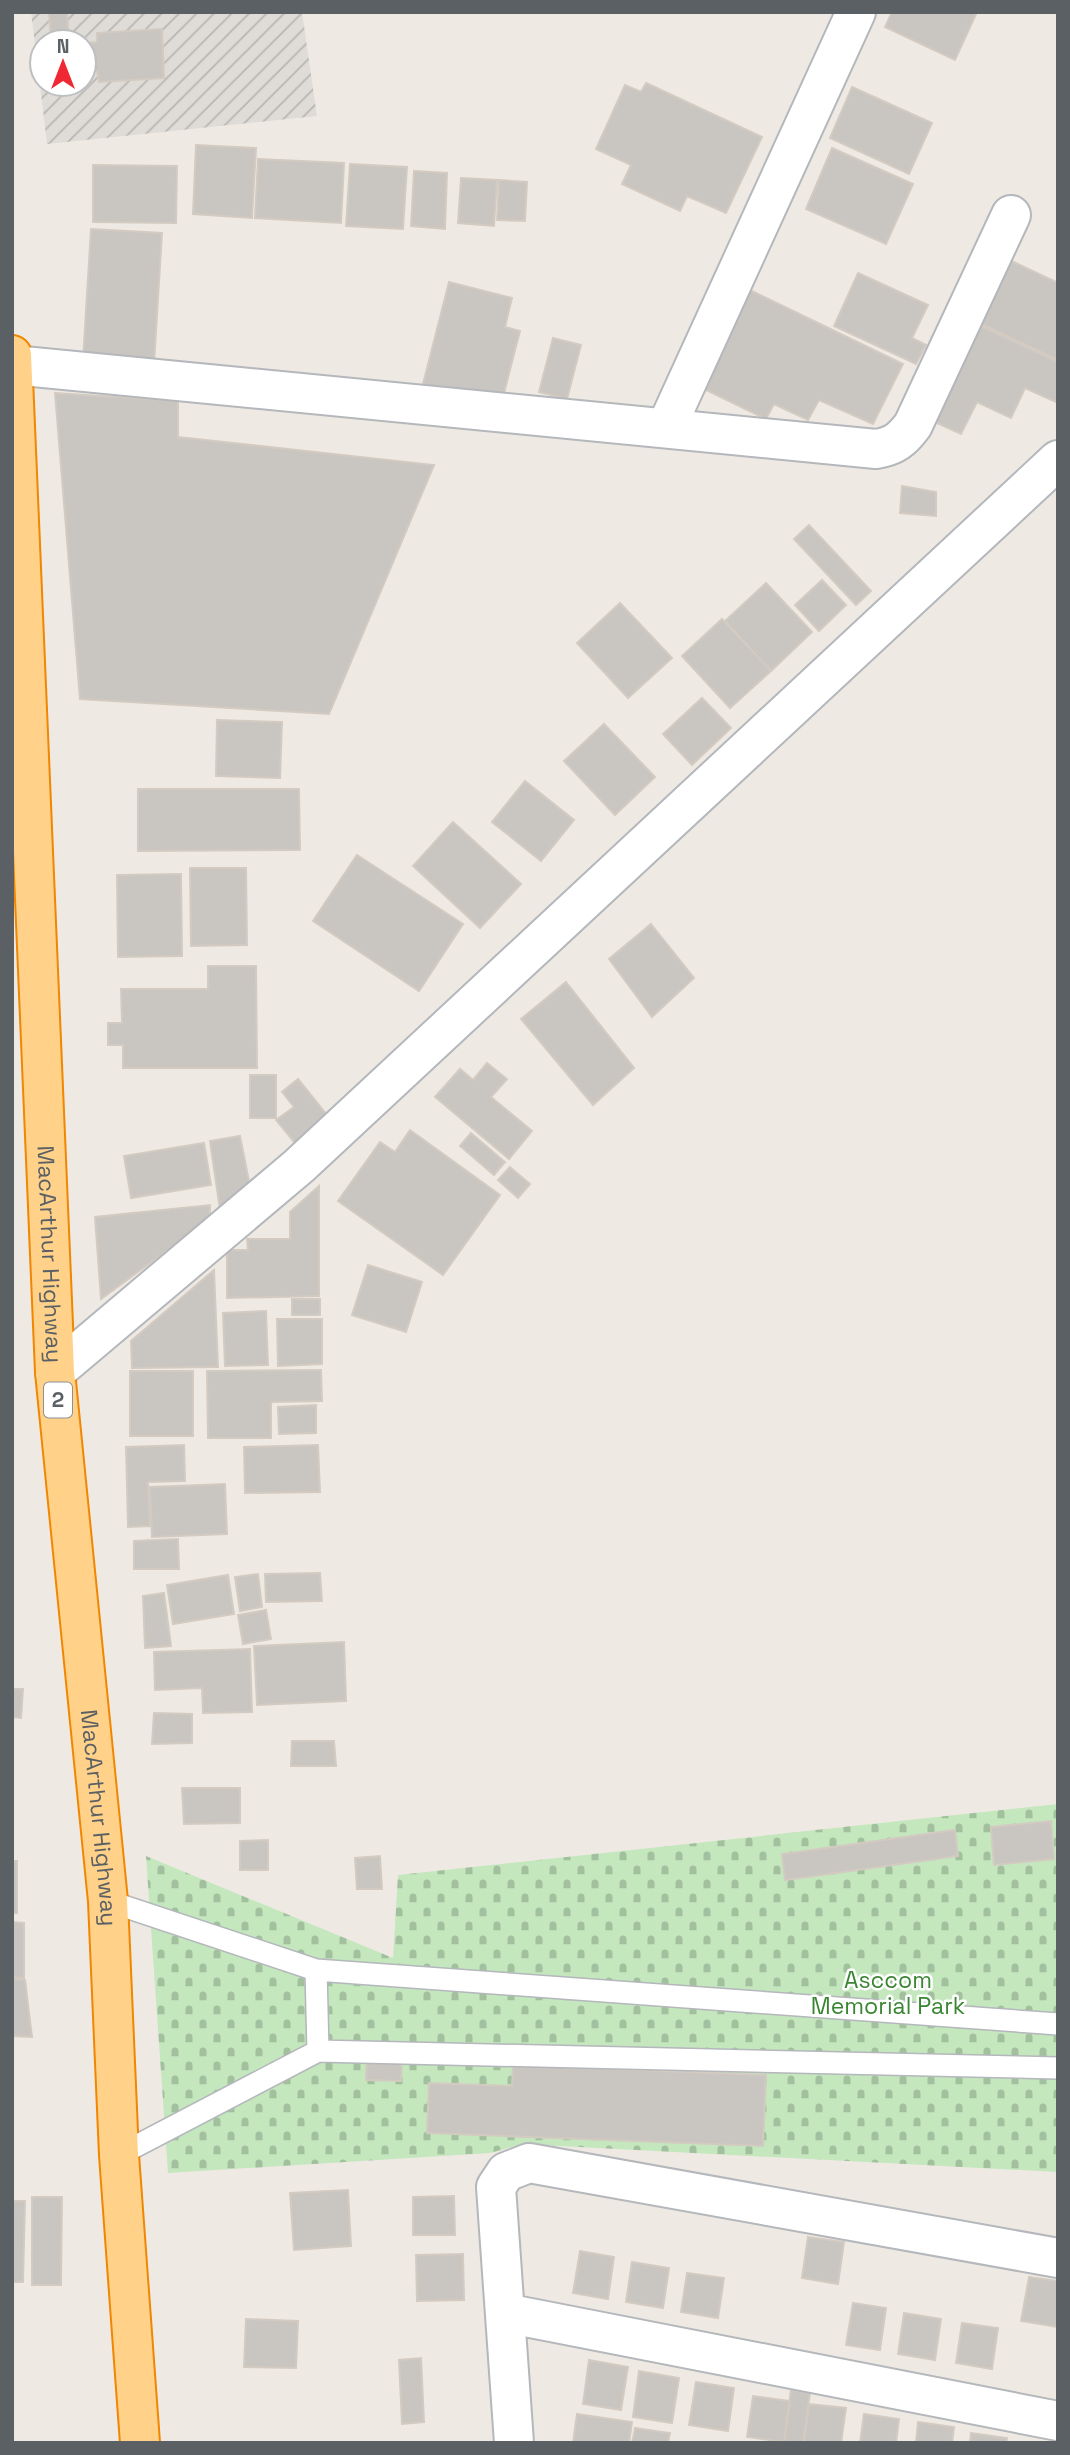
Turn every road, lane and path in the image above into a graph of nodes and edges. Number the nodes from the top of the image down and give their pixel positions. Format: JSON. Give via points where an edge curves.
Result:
{"nodes":[{"id":1,"x":856,"y":12,"type":"edge"},
{"id":2,"x":1011,"y":215,"type":"dead end"},
{"id":3,"x":13,"y":360,"type":"edge"},
{"id":4,"x":666,"y":428,"type":"junction"},
{"id":5,"x":1058,"y":460,"type":"edge"},
{"id":6,"x":55,"y":1372,"type":"junction"},
{"id":7,"x":108,"y":1901,"type":"junction"},
{"id":8,"x":316,"y":1970,"type":"junction"},
{"id":9,"x":1058,"y":2024,"type":"edge"},
{"id":10,"x":318,"y":2051,"type":"junction"},
{"id":11,"x":1058,"y":2068,"type":"edge"},
{"id":12,"x":119,"y":2155,"type":"junction"},
{"id":13,"x":1058,"y":2258,"type":"edge"},
{"id":14,"x":505,"y":2313,"type":"junction"},
{"id":15,"x":1058,"y":2421,"type":"edge"},
{"id":16,"x":140,"y":2443,"type":"edge"},
{"id":17,"x":514,"y":2443,"type":"edge"}],
"edges":[{"from":1,"to":4,"type":"street"},
{"from":2,"to":4,"type":"street","via":[[913,425],[890,447]]},
{"from":3,"to":4,"type":"street"},
{"from":3,"to":6,"type":"highway","name":"MacArthur Highway","number":"2"},
{"from":5,"to":6,"type":"street","via":[[299,1166]]},
{"from":6,"to":7,"type":"highway","name":"MacArthur Highway","number":"2"},
{"from":7,"to":8,"type":"lane"},
{"from":7,"to":12,"type":"highway","name":"MacArthur Highway","number":"2"},
{"from":8,"to":9,"type":"lane"},
{"from":8,"to":10,"type":"lane"},
{"from":10,"to":11,"type":"lane"},
{"from":10,"to":12,"type":"lane"},
{"from":12,"to":16,"type":"highway","name":"MacArthur Highway","number":"2"},
{"from":13,"to":14,"type":"street","via":[[529,2163],[506,2172],[496,2187]]},
{"from":14,"to":15,"type":"street"},
{"from":14,"to":17,"type":"street"}]}
